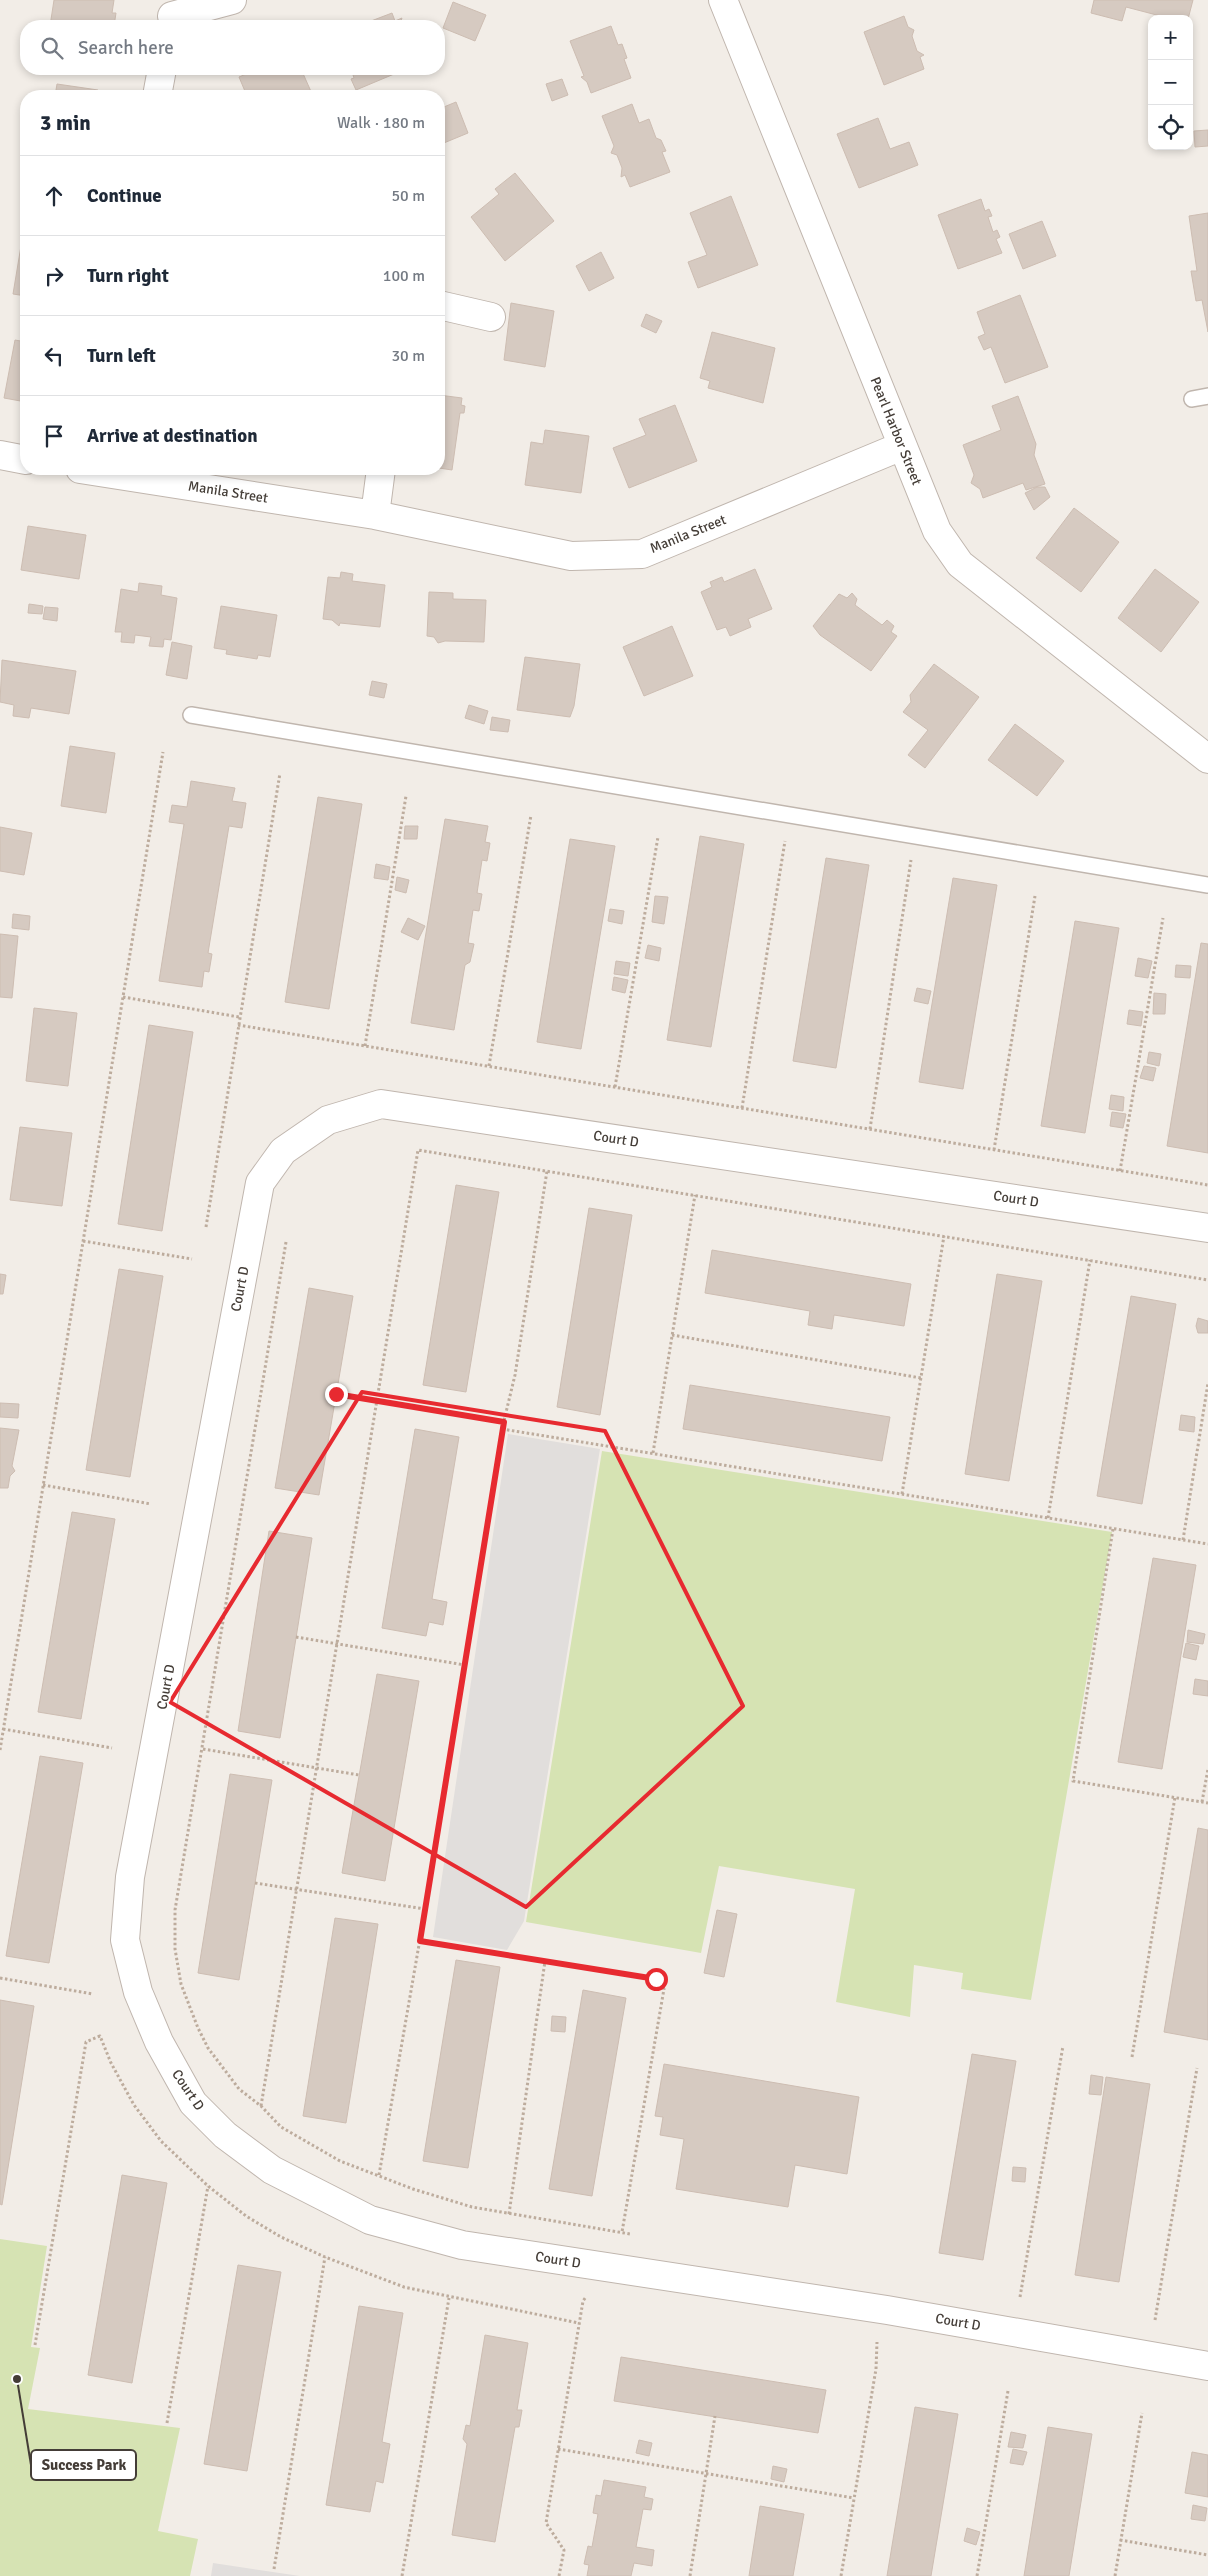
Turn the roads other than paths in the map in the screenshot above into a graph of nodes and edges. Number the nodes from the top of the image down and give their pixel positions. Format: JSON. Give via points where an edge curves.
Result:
{"nodes":[{"id":1,"x":232,"y":0,"type":"edge"},
{"id":2,"x":723,"y":0,"type":"edge"},
{"id":3,"x":172,"y":14,"type":"edge"},
{"id":4,"x":161,"y":75,"type":"edge"},
{"id":5,"x":159,"y":90,"type":"edge"},
{"id":6,"x":445,"y":306,"type":"edge"},
{"id":7,"x":491,"y":317,"type":"dead end"},
{"id":8,"x":1208,"y":396,"type":"edge"},
{"id":9,"x":1192,"y":399,"type":"dead end"},
{"id":10,"x":902,"y":446,"type":"junction"},
{"id":11,"x":0,"y":455,"type":"edge"},
{"id":12,"x":20,"y":459,"type":"edge"},
{"id":13,"x":125,"y":475,"type":"edge"},
{"id":14,"x":380,"y":475,"type":"edge"},
{"id":15,"x":375,"y":515,"type":"junction"},
{"id":16,"x":191,"y":715,"type":"dead end"},
{"id":17,"x":1208,"y":759,"type":"edge"},
{"id":18,"x":1208,"y":885,"type":"edge"},
{"id":19,"x":1208,"y":1228,"type":"edge"},
{"id":20,"x":1208,"y":2366,"type":"edge"}],
"edges":[{"from":1,"to":3,"type":"street"},
{"from":2,"to":10,"type":"street","name":"Pearl Harbor Street"},
{"from":4,"to":5,"type":"street"},
{"from":6,"to":7,"type":"street"},
{"from":8,"to":9,"type":"lane"},
{"from":10,"to":15,"type":"street","name":"Manila Street","via":[[642,554],[571,556]]},
{"from":10,"to":17,"type":"street","name":"Pearl Harbor Street","via":[[937,531],[960,564]]},
{"from":11,"to":12,"type":"street"},
{"from":13,"to":15,"type":"street","name":"Manila Street"},
{"from":14,"to":15,"type":"street"},
{"from":16,"to":18,"type":"lane"},
{"from":19,"to":20,"type":"street","name":"Court D","via":[[381,1104],[328,1120],[283,1151],[260,1184],[130,1877],[125,1940],[138,1992],[159,2042],[193,2103],[224,2135],[272,2170],[370,2220],[462,2245],[887,2310]]}]}
